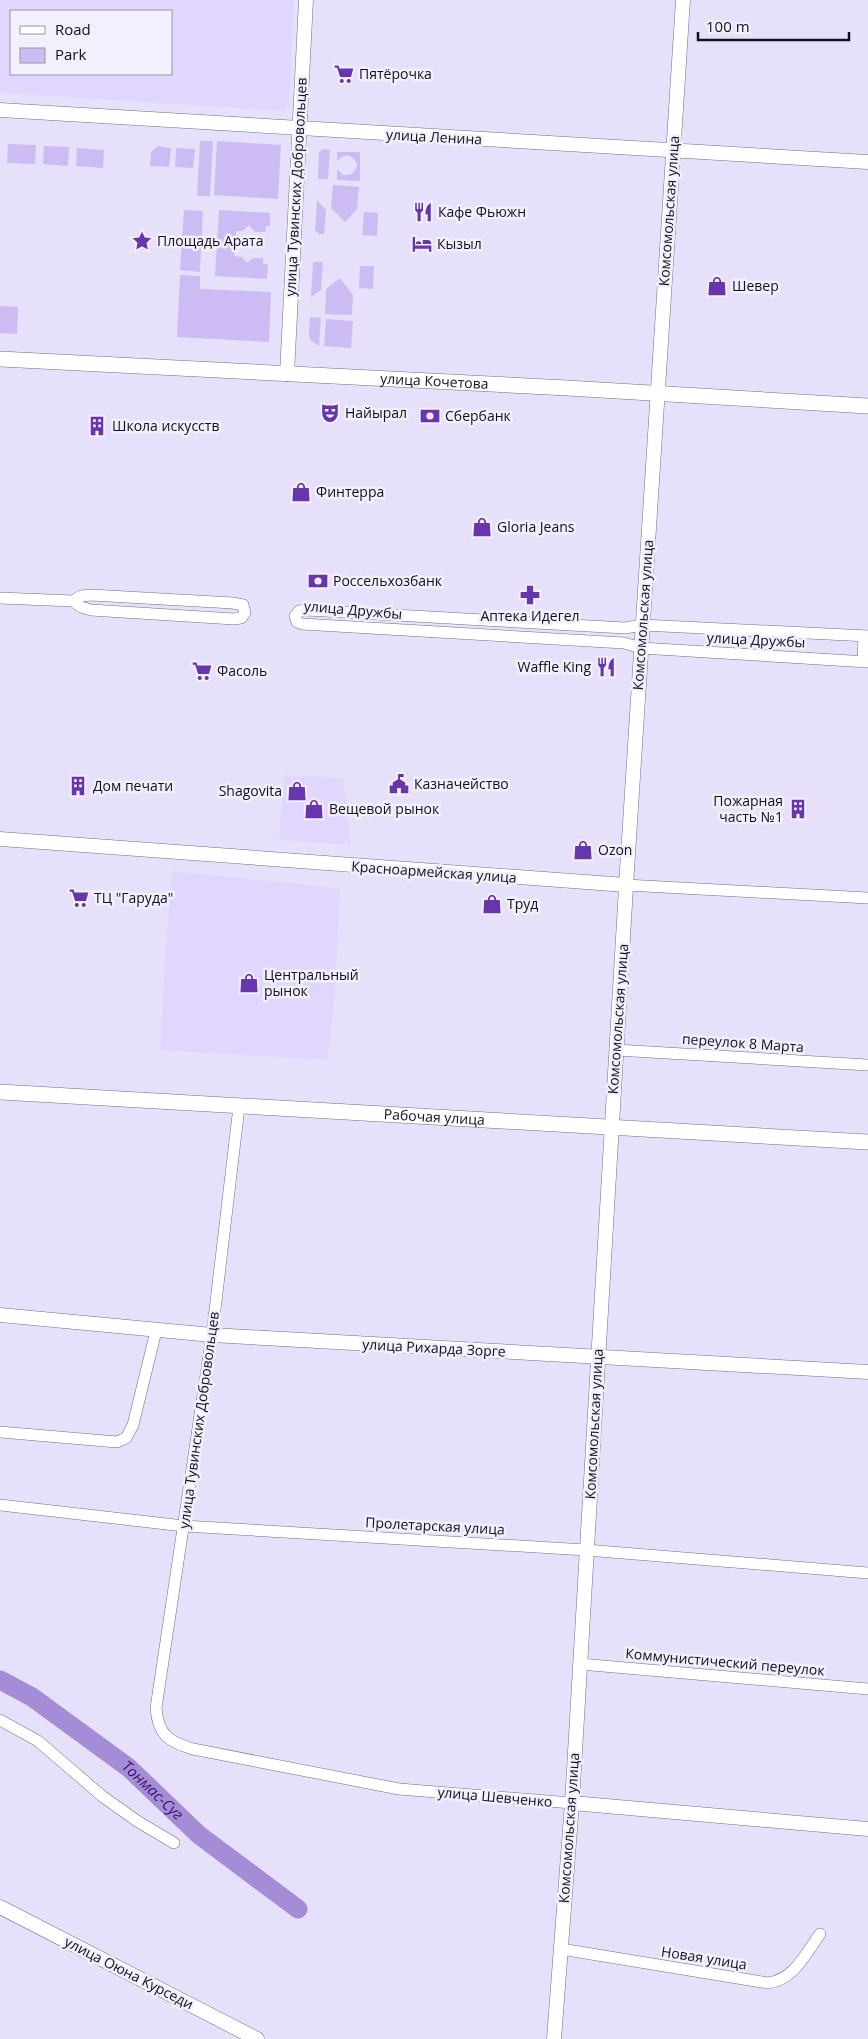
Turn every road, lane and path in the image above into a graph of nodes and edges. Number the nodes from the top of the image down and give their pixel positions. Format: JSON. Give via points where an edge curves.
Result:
{"nodes":[{"id":1,"x":306,"y":0,"type":"edge"},
{"id":2,"x":683,"y":0,"type":"edge"},
{"id":3,"x":0,"y":110,"type":"edge"},
{"id":4,"x":299,"y":129,"type":"junction"},
{"id":5,"x":673,"y":151,"type":"junction"},
{"id":6,"x":868,"y":162,"type":"edge"},
{"id":7,"x":0,"y":359,"type":"edge"},
{"id":8,"x":287,"y":374,"type":"junction"},
{"id":9,"x":658,"y":394,"type":"junction"},
{"id":10,"x":868,"y":406,"type":"edge"},
{"id":11,"x":0,"y":598,"type":"edge"},
{"id":12,"x":73,"y":601,"type":"junction"},
{"id":13,"x":397,"y":615,"type":"junction"},
{"id":14,"x":642,"y":625,"type":"junction"},
{"id":15,"x":396,"y":629,"type":"junction"},
{"id":16,"x":866,"y":636,"type":"edge"},
{"id":17,"x":641,"y":648,"type":"junction"},
{"id":18,"x":865,"y":661,"type":"edge"},
{"id":19,"x":0,"y":839,"type":"edge"},
{"id":20,"x":626,"y":886,"type":"junction"},
{"id":21,"x":868,"y":898,"type":"edge"},
{"id":22,"x":616,"y":1050,"type":"junction"},
{"id":23,"x":868,"y":1065,"type":"edge"},
{"id":24,"x":0,"y":1092,"type":"edge"},
{"id":25,"x":239,"y":1108,"type":"junction"},
{"id":26,"x":612,"y":1127,"type":"junction"},
{"id":27,"x":868,"y":1142,"type":"edge"},
{"id":28,"x":0,"y":1314,"type":"edge"},
{"id":29,"x":156,"y":1331,"type":"junction"},
{"id":30,"x":212,"y":1335,"type":"junction"},
{"id":31,"x":598,"y":1356,"type":"junction"},
{"id":32,"x":868,"y":1372,"type":"edge"},
{"id":33,"x":0,"y":1432,"type":"edge"},
{"id":34,"x":0,"y":1505,"type":"edge"},
{"id":35,"x":184,"y":1526,"type":"junction"},
{"id":36,"x":586,"y":1550,"type":"junction"},
{"id":37,"x":868,"y":1572,"type":"edge"},
{"id":38,"x":580,"y":1664,"type":"junction"},
{"id":39,"x":868,"y":1689,"type":"edge"},
{"id":40,"x":0,"y":1720,"type":"edge"},
{"id":41,"x":161,"y":1730,"type":"joint"},
{"id":42,"x":572,"y":1803,"type":"junction"},
{"id":43,"x":868,"y":1828,"type":"edge"},
{"id":44,"x":174,"y":1843,"type":"dead end"},
{"id":45,"x":0,"y":1907,"type":"edge"},
{"id":46,"x":820,"y":1934,"type":"dead end"},
{"id":47,"x":561,"y":1949,"type":"junction"},
{"id":48,"x":258,"y":2039,"type":"edge"},
{"id":49,"x":554,"y":2039,"type":"edge"}],
"edges":[{"from":1,"to":4,"type":"street","name":"улица Тувинских Добровольцев"},
{"from":2,"to":5,"type":"street","name":"Комсомольская улица"},
{"from":3,"to":4,"type":"street","name":"улица Ленина"},
{"from":4,"to":5,"type":"street","name":"улица Ленина"},
{"from":4,"to":8,"type":"street","name":"улица Тувинских Добровольцев"},
{"from":5,"to":6,"type":"street","name":"улица Ленина"},
{"from":5,"to":9,"type":"street","name":"Комсомольская улица"},
{"from":7,"to":8,"type":"main road","name":"улица Кочетова"},
{"from":8,"to":9,"type":"main road","name":"улица Кочетова"},
{"from":9,"to":10,"type":"main road","name":"улица Кочетова"},
{"from":9,"to":14,"type":"street","name":"Комсомольская улица"},
{"from":11,"to":12,"type":"street"},
{"from":12,"to":12,"type":"street","via":[[91,610],[234,619],[245,613],[243,606],[233,603],[91,595]]},
{"from":13,"to":14,"type":"street","name":"улица Дружбы","via":[[625,628]]},
{"from":13,"to":15,"type":"street"},
{"from":13,"to":15,"type":"street","name":"улица Дружбы","via":[[304,610],[295,616],[302,624]]},
{"from":14,"to":16,"type":"street","name":"улица Дружбы"},
{"from":14,"to":17,"type":"street","name":"Комсомольская улица"},
{"from":15,"to":17,"type":"street","name":"улица Дружбы","via":[[624,643]]},
{"from":16,"to":18,"type":"street"},
{"from":17,"to":18,"type":"street","name":"улица Дружбы"},
{"from":17,"to":20,"type":"street","name":"Комсомольская улица"},
{"from":19,"to":20,"type":"street","name":"Красноармейская улица"},
{"from":20,"to":21,"type":"street","name":"Красноармейская улица"},
{"from":20,"to":22,"type":"street","name":"Комсомольская улица"},
{"from":22,"to":23,"type":"street","name":"переулок 8 Марта"},
{"from":22,"to":26,"type":"street","name":"Комсомольская улица"},
{"from":24,"to":25,"type":"main road","name":"Рабочая улица"},
{"from":25,"to":26,"type":"main road","name":"Рабочая улица"},
{"from":25,"to":30,"type":"street","name":"улица Тувинских Добровольцев"},
{"from":26,"to":27,"type":"main road","name":"Рабочая улица"},
{"from":26,"to":31,"type":"street","name":"Комсомольская улица"},
{"from":28,"to":29,"type":"street","name":"улица Рихарда Зорге"},
{"from":29,"to":30,"type":"street","name":"улица Рихарда Зорге"},
{"from":29,"to":33,"type":"street","via":[[133,1425],[126,1438],[117,1442]]},
{"from":30,"to":31,"type":"street","name":"улица Рихарда Зорге"},
{"from":30,"to":35,"type":"street","name":"улица Тувинских Добровольцев"},
{"from":31,"to":32,"type":"street","name":"улица Рихарда Зорге"},
{"from":31,"to":36,"type":"street","name":"Комсомольская улица"},
{"from":34,"to":35,"type":"street","name":"Пролетарская улица"},
{"from":35,"to":36,"type":"street","name":"Пролетарская улица"},
{"from":35,"to":41,"type":"street","name":"улица Тувинских Добровольцев","via":[[156,1708]]},
{"from":36,"to":37,"type":"street","name":"Пролетарская улица"},
{"from":36,"to":38,"type":"street","name":"Комсомольская улица"},
{"from":38,"to":39,"type":"street","name":"Коммунистический переулок"},
{"from":38,"to":42,"type":"street","name":"Комсомольская улица"},
{"from":40,"to":44,"type":"street","via":[[38,1741],[102,1796],[137,1822]]},
{"from":41,"to":42,"type":"street","name":"улица Шевченко","via":[[177,1744],[193,1749],[399,1789]]},
{"from":42,"to":43,"type":"street","name":"улица Шевченко"},
{"from":42,"to":47,"type":"street","name":"Комсомольская улица"},
{"from":45,"to":48,"type":"street","name":"улица Оюна Курседи"},
{"from":46,"to":47,"type":"street","name":"Новая улица","via":[[792,1973],[778,1982],[768,1983]]},
{"from":47,"to":49,"type":"street","name":"Комсомольская улица"}]}
